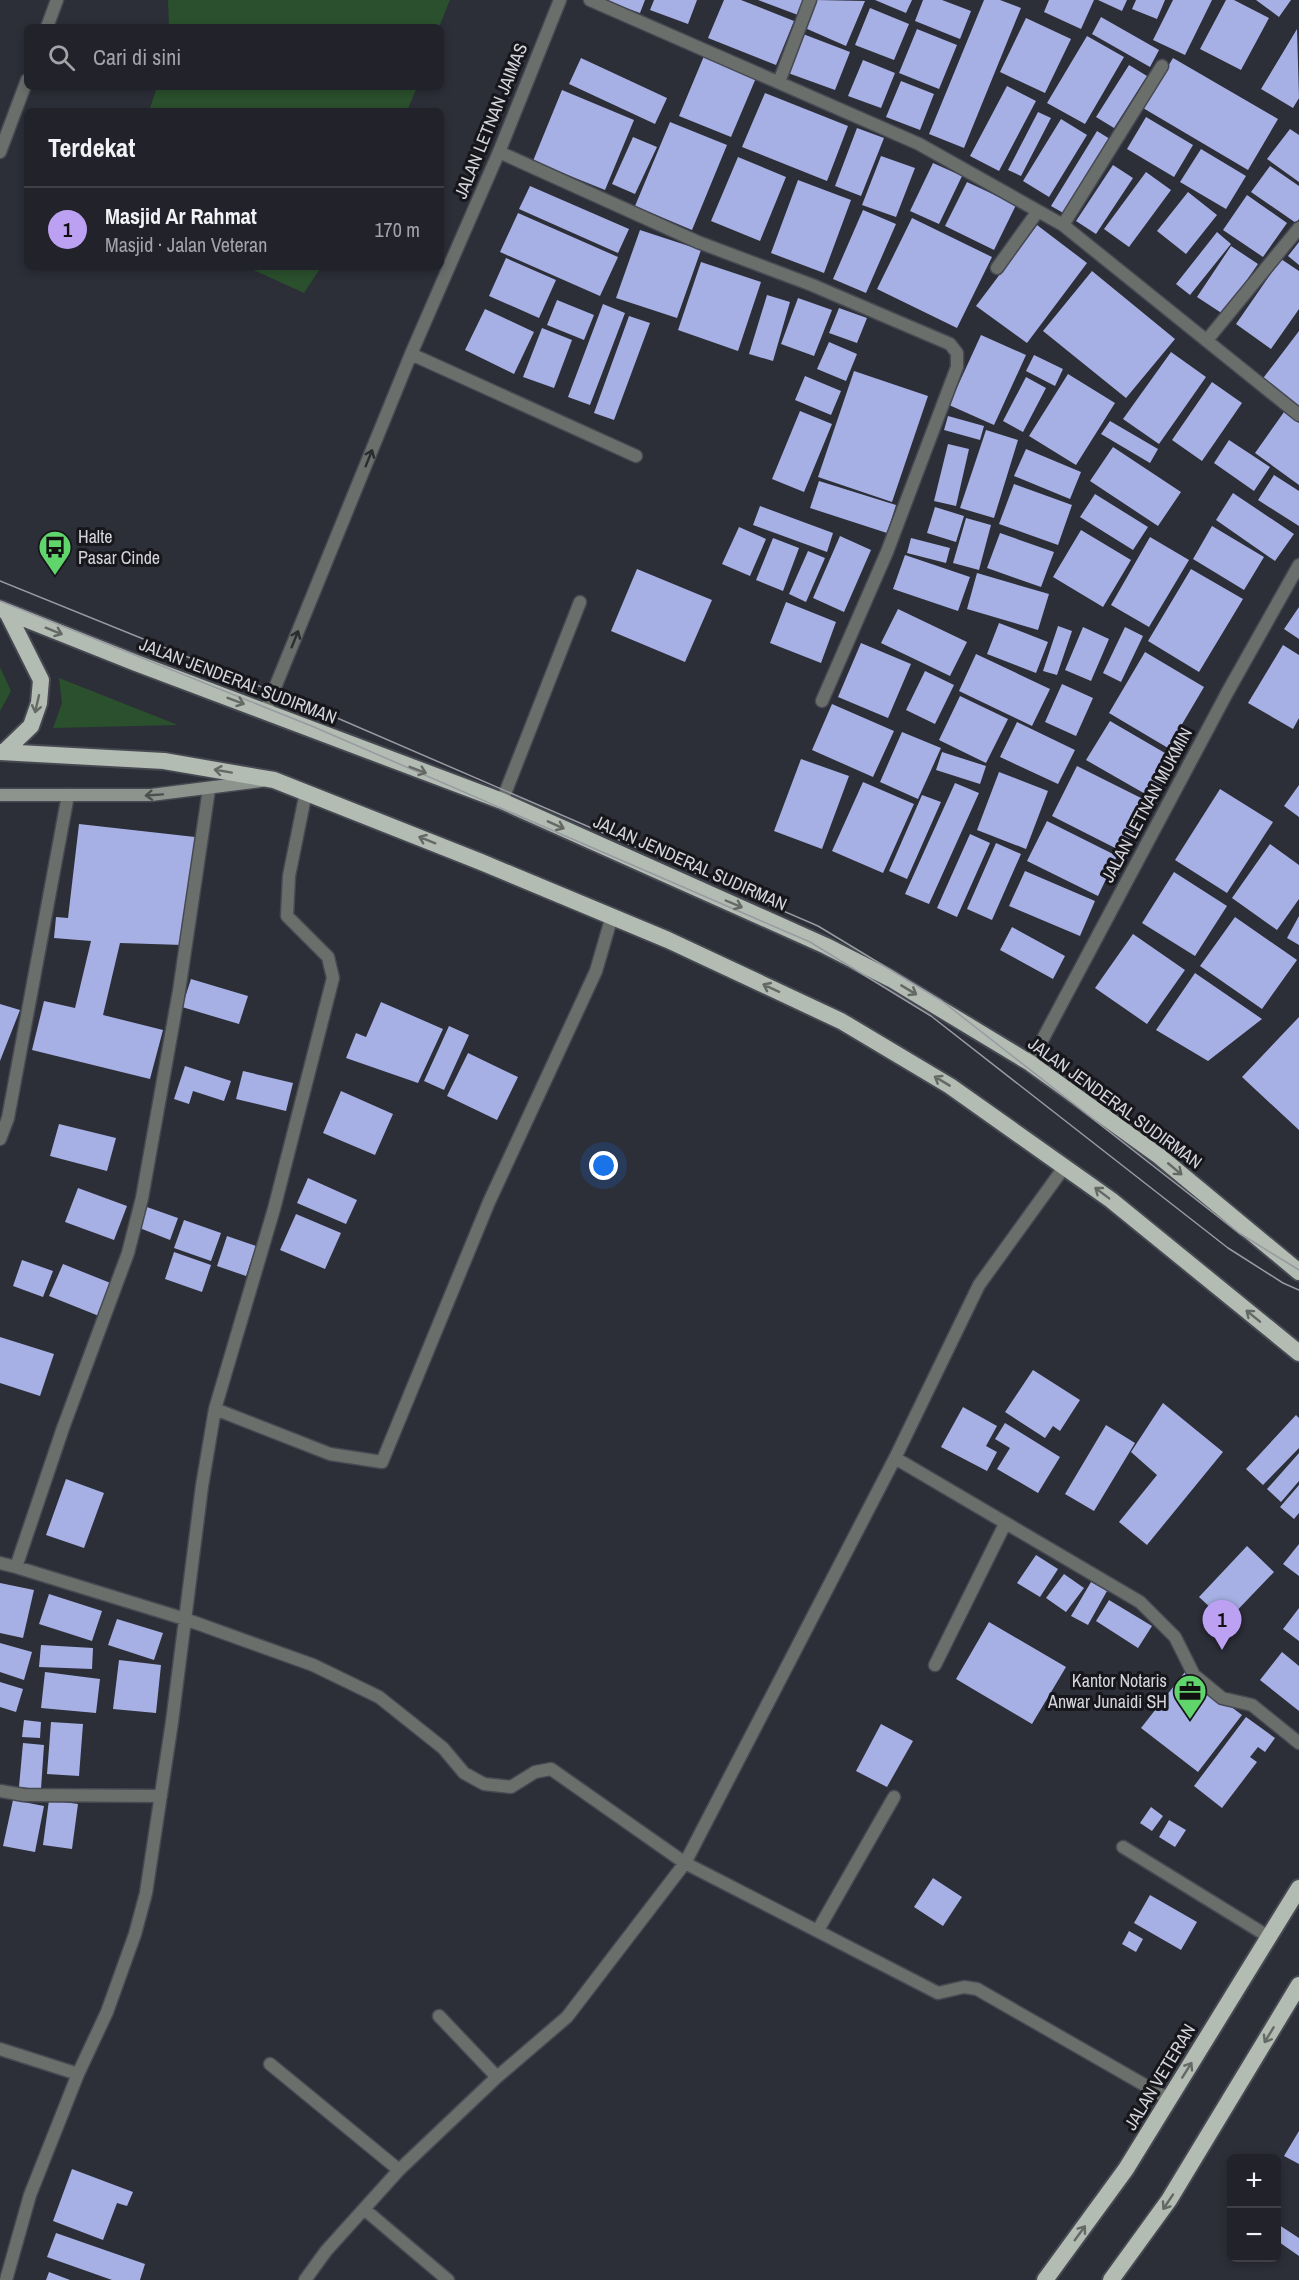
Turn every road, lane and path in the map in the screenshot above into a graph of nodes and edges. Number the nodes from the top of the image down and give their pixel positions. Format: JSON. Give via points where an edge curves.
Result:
{"nodes":[{"id":1,"x":57,"y":0,"type":"edge"},
{"id":2,"x":560,"y":0,"type":"edge"},
{"id":3,"x":590,"y":0,"type":"edge"},
{"id":4,"x":810,"y":0,"type":"edge"},
{"id":5,"x":48,"y":24,"type":"edge"},
{"id":6,"x":1162,"y":66,"type":"dead end"},
{"id":7,"x":779,"y":82,"type":"junction"},
{"id":8,"x":24,"y":88,"type":"edge"},
{"id":9,"x":0,"y":152,"type":"edge"},
{"id":10,"x":499,"y":152,"type":"junction"},
{"id":11,"x":1038,"y":211,"type":"junction"},
{"id":12,"x":1063,"y":225,"type":"junction"},
{"id":13,"x":1299,"y":228,"type":"edge"},
{"id":14,"x":998,"y":268,"type":"dead end"},
{"id":15,"x":1207,"y":340,"type":"junction"},
{"id":16,"x":411,"y":354,"type":"junction"},
{"id":17,"x":1299,"y":415,"type":"edge"},
{"id":18,"x":636,"y":456,"type":"dead end"},
{"id":19,"x":1299,"y":565,"type":"edge"},
{"id":20,"x":580,"y":602,"type":"dead end"},
{"id":21,"x":3,"y":610,"type":"edge"},
{"id":22,"x":822,"y":701,"type":"dead end"},
{"id":23,"x":265,"y":712,"type":"junction"},
{"id":24,"x":2,"y":752,"type":"edge"},
{"id":25,"x":274,"y":780,"type":"junction"},
{"id":26,"x":209,"y":789,"type":"junction"},
{"id":27,"x":306,"y":792,"type":"junction"},
{"id":28,"x":0,"y":795,"type":"edge"},
{"id":29,"x":68,"y":795,"type":"junction"},
{"id":30,"x":502,"y":801,"type":"junction"},
{"id":31,"x":612,"y":916,"type":"junction"},
{"id":32,"x":1030,"y":1063,"type":"junction"},
{"id":33,"x":0,"y":1139,"type":"edge"},
{"id":34,"x":1065,"y":1166,"type":"junction"},
{"id":35,"x":1299,"y":1272,"type":"edge"},
{"id":36,"x":1299,"y":1353,"type":"edge"},
{"id":37,"x":215,"y":1409,"type":"junction"},
{"id":38,"x":895,"y":1458,"type":"junction"},
{"id":39,"x":1005,"y":1524,"type":"junction"},
{"id":40,"x":0,"y":1563,"type":"edge"},
{"id":41,"x":16,"y":1567,"type":"junction"},
{"id":42,"x":185,"y":1619,"type":"junction"},
{"id":43,"x":935,"y":1665,"type":"dead end"},
{"id":44,"x":1299,"y":1743,"type":"edge"},
{"id":45,"x":0,"y":1791,"type":"edge"},
{"id":46,"x":161,"y":1796,"type":"junction"},
{"id":47,"x":894,"y":1797,"type":"dead end"},
{"id":48,"x":1123,"y":1847,"type":"dead end"},
{"id":49,"x":685,"y":1863,"type":"junction"},
{"id":50,"x":1299,"y":1888,"type":"edge"},
{"id":51,"x":818,"y":1930,"type":"junction"},
{"id":52,"x":1269,"y":1937,"type":"junction"},
{"id":53,"x":1299,"y":1985,"type":"edge"},
{"id":54,"x":439,"y":2016,"type":"dead end"},
{"id":55,"x":0,"y":2049,"type":"edge"},
{"id":56,"x":270,"y":2064,"type":"dead end"},
{"id":57,"x":78,"y":2074,"type":"junction"},
{"id":58,"x":497,"y":2077,"type":"junction"},
{"id":59,"x":1168,"y":2099,"type":"junction"},
{"id":60,"x":399,"y":2170,"type":"junction"},
{"id":61,"x":364,"y":2209,"type":"junction"},
{"id":62,"x":6,"y":2280,"type":"edge"},
{"id":63,"x":305,"y":2280,"type":"edge"},
{"id":64,"x":448,"y":2280,"type":"edge"},
{"id":65,"x":1046,"y":2280,"type":"edge"},
{"id":66,"x":1111,"y":2280,"type":"edge"}],
"edges":[{"from":1,"to":5,"type":"street"},
{"from":2,"to":10,"type":"street","name":"JALAN LETNAN JAIMAS"},
{"from":3,"to":7,"type":"street"},
{"from":4,"to":7,"type":"street"},
{"from":6,"to":12,"type":"street"},
{"from":7,"to":11,"type":"street","via":[[919,144]]},
{"from":8,"to":9,"type":"street"},
{"from":10,"to":16,"type":"street","name":"JALAN LETNAN JAIMAS"},
{"from":10,"to":22,"type":"street","via":[[698,242],[950,344],[957,353],[957,366],[887,552]]},
{"from":11,"to":12,"type":"street"},
{"from":11,"to":14,"type":"street"},
{"from":12,"to":15,"type":"street"},
{"from":13,"to":15,"type":"street"},
{"from":15,"to":17,"type":"street"},
{"from":16,"to":18,"type":"street"},
{"from":23,"to":16,"type":"street","name":"JALAN LETNAN JAIMAS","one_way":true},
{"from":19,"to":32,"type":"street","name":"JALAN LETNAN MUKMIN","via":[[1221,703]]},
{"from":20,"to":30,"type":"street"},
{"from":21,"to":23,"type":"highway","name":"JALAN JENDERAL SUDIRMAN","one_way":true},
{"from":21,"to":24,"type":"highway","one_way":true,"via":[[41,680],[31,726]]},
{"from":23,"to":30,"type":"highway","name":"JALAN JENDERAL SUDIRMAN","one_way":true},
{"from":25,"to":24,"type":"highway","one_way":true,"via":[[164,761]]},
{"from":25,"to":26,"type":"main road"},
{"from":25,"to":27,"type":"highway"},
{"from":26,"to":29,"type":"main road","one_way":true,"via":[[151,795]]},
{"from":26,"to":41,"type":"street","via":[[179,991],[142,1198],[128,1253]]},
{"from":31,"to":27,"type":"highway","one_way":true},
{"from":27,"to":37,"type":"street","via":[[289,876],[287,916],[328,957],[333,978],[274,1209]]},
{"from":28,"to":29,"type":"main road"},
{"from":29,"to":33,"type":"street","via":[[8,1118]]},
{"from":30,"to":32,"type":"highway","name":"JALAN JENDERAL SUDIRMAN","one_way":true,"via":[[826,945],[891,979]]},
{"from":34,"to":31,"type":"highway","one_way":true,"via":[[950,1086],[841,1021]]},
{"from":31,"to":37,"type":"street","via":[[596,971],[489,1202],[382,1462],[330,1454]]},
{"from":32,"to":35,"type":"highway","name":"JALAN JENDERAL SUDIRMAN","one_way":true,"via":[[1159,1156]]},
{"from":36,"to":34,"type":"highway","one_way":true},
{"from":34,"to":38,"type":"street","via":[[979,1285]]},
{"from":37,"to":42,"type":"street"},
{"from":38,"to":39,"type":"street"},
{"from":38,"to":49,"type":"street"},
{"from":39,"to":43,"type":"street"},
{"from":39,"to":44,"type":"street","via":[[1140,1602],[1175,1637],[1194,1675],[1222,1698],[1252,1705]]},
{"from":40,"to":41,"type":"street"},
{"from":41,"to":42,"type":"street"},
{"from":42,"to":46,"type":"street"},
{"from":42,"to":49,"type":"street","via":[[314,1665],[370,1691],[443,1748],[464,1773],[484,1784],[511,1787],[540,1770],[551,1769]]},
{"from":45,"to":46,"type":"street","via":[[24,1795]]},
{"from":46,"to":57,"type":"street","via":[[146,1893],[135,1934],[107,2012]]},
{"from":47,"to":51,"type":"street"},
{"from":48,"to":52,"type":"street"},
{"from":49,"to":51,"type":"street"},
{"from":49,"to":58,"type":"street","via":[[567,2017]]},
{"from":50,"to":52,"type":"highway","name":"JALAN VETERAN"},
{"from":51,"to":59,"type":"street","via":[[938,1993],[964,1987],[977,1989]]},
{"from":59,"to":52,"type":"highway","name":"JALAN VETERAN","one_way":true},
{"from":53,"to":66,"type":"highway","one_way":true,"via":[[1169,2200]]},
{"from":54,"to":58,"type":"street"},
{"from":55,"to":57,"type":"street"},
{"from":56,"to":60,"type":"street"},
{"from":57,"to":62,"type":"street","via":[[30,2195]]},
{"from":58,"to":60,"type":"street"},
{"from":65,"to":59,"type":"highway","name":"JALAN VETERAN","one_way":true,"via":[[1126,2169]]},
{"from":60,"to":61,"type":"street"},
{"from":61,"to":63,"type":"street"},
{"from":61,"to":64,"type":"street"}]}
